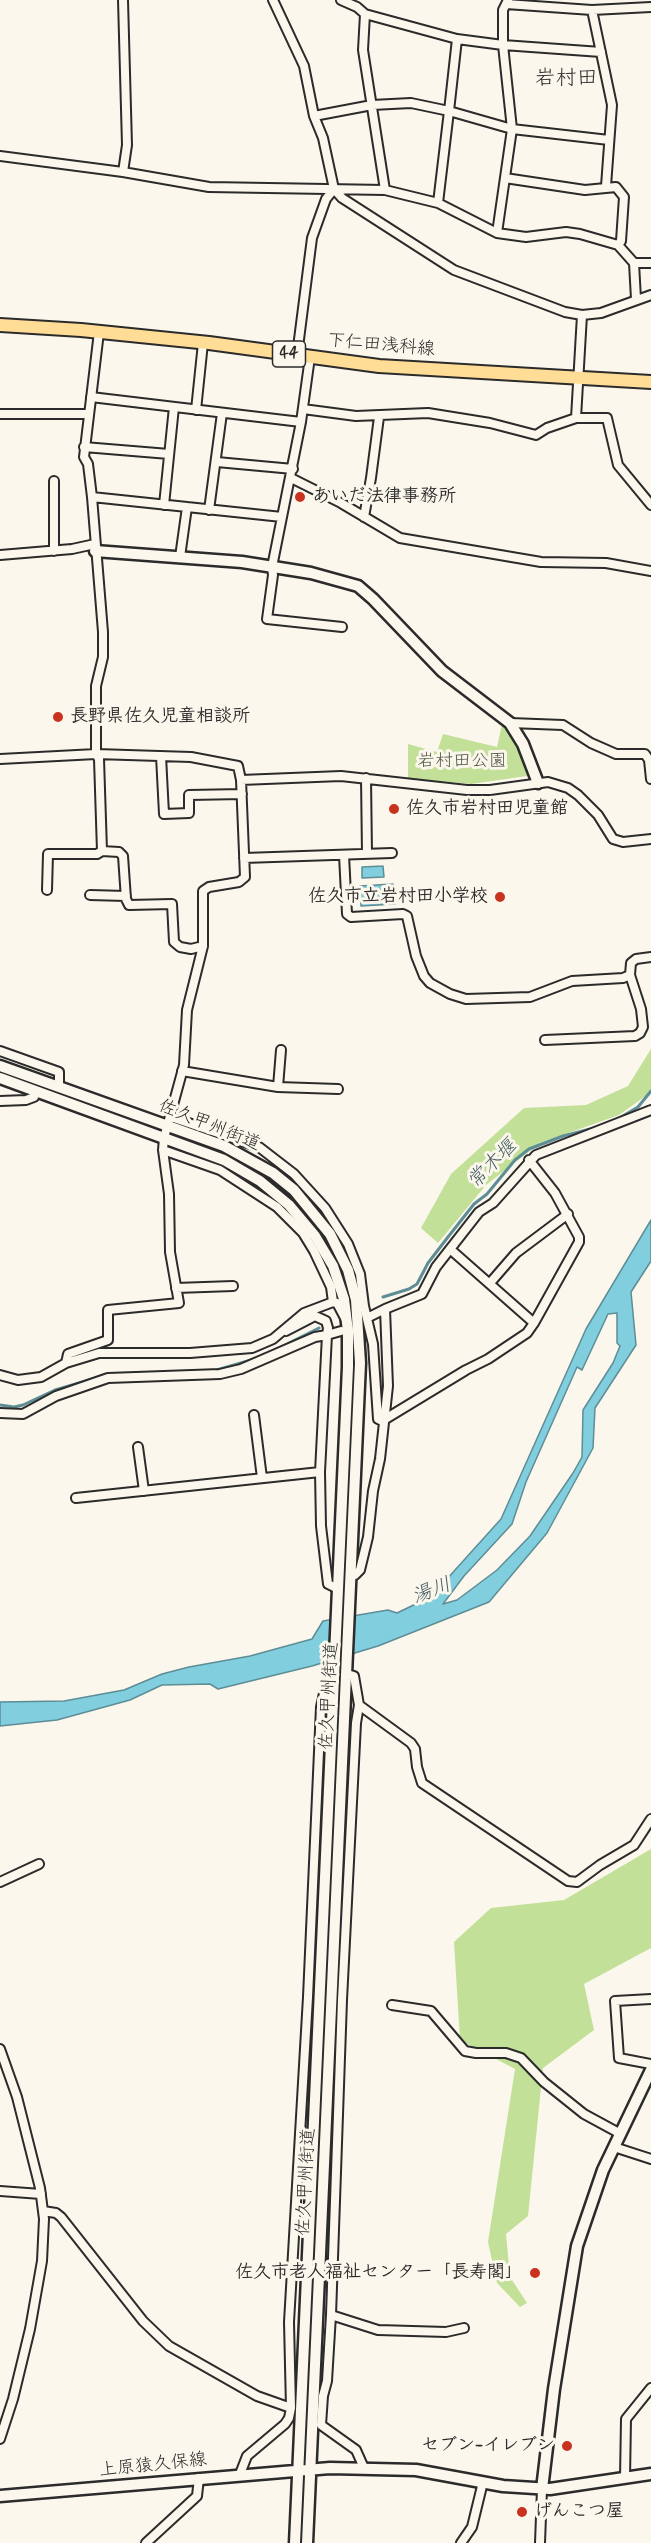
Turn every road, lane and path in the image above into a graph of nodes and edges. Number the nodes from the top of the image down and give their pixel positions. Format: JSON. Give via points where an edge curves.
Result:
{"nodes":[{"id":1,"x":123,"y":0,"type":"edge"},
{"id":2,"x":273,"y":0,"type":"edge"},
{"id":3,"x":341,"y":0,"type":"edge"},
{"id":4,"x":507,"y":2,"type":"edge"},
{"id":5,"x":651,"y":7,"type":"edge"},
{"id":6,"x":592,"y":10,"type":"junction"},
{"id":7,"x":365,"y":14,"type":"junction"},
{"id":8,"x":457,"y":39,"type":"junction"},
{"id":9,"x":503,"y":45,"type":"junction"},
{"id":10,"x":601,"y":52,"type":"junction"},
{"id":11,"x":372,"y":105,"type":"junction"},
{"id":12,"x":449,"y":111,"type":"junction"},
{"id":13,"x":314,"y":116,"type":"junction"},
{"id":14,"x":512,"y":129,"type":"junction"},
{"id":15,"x":609,"y":140,"type":"junction"},
{"id":16,"x":0,"y":156,"type":"edge"},
{"id":17,"x":123,"y":172,"type":"junction"},
{"id":18,"x":505,"y":178,"type":"junction"},
{"id":19,"x":606,"y":186,"type":"junction"},
{"id":20,"x":334,"y":189,"type":"junction"},
{"id":21,"x":385,"y":190,"type":"junction"},
{"id":22,"x":438,"y":203,"type":"junction"},
{"id":23,"x":497,"y":233,"type":"junction"},
{"id":24,"x":618,"y":245,"type":"junction"},
{"id":25,"x":634,"y":263,"type":"junction"},
{"id":26,"x":651,"y":263,"type":"edge"},
{"id":27,"x":651,"y":295,"type":"edge"},
{"id":28,"x":636,"y":300,"type":"junction"},
{"id":29,"x":582,"y":315,"type":"junction"},
{"id":30,"x":0,"y":326,"type":"edge"},
{"id":31,"x":99,"y":332,"type":"junction"},
{"id":32,"x":203,"y":343,"type":"junction"},
{"id":33,"x":297,"y":355,"type":"junction"},
{"id":34,"x":310,"y":357,"type":"junction"},
{"id":35,"x":579,"y":379,"type":"junction"},
{"id":36,"x":651,"y":382,"type":"edge"},
{"id":37,"x":91,"y":397,"type":"junction"},
{"id":38,"x":174,"y":407,"type":"junction"},
{"id":39,"x":303,"y":409,"type":"junction"},
{"id":40,"x":196,"y":410,"type":"junction"},
{"id":41,"x":222,"y":413,"type":"junction"},
{"id":42,"x":0,"y":414,"type":"edge"},
{"id":43,"x":89,"y":414,"type":"junction"},
{"id":44,"x":379,"y":417,"type":"junction"},
{"id":45,"x":576,"y":418,"type":"junction"},
{"id":46,"x":301,"y":422,"type":"junction"},
{"id":47,"x":84,"y":447,"type":"junction"},
{"id":48,"x":169,"y":454,"type":"junction"},
{"id":49,"x":217,"y":462,"type":"junction"},
{"id":50,"x":292,"y":473,"type":"junction"},
{"id":51,"x":54,"y":481,"type":"dead end"},
{"id":52,"x":92,"y":497,"type":"junction"},
{"id":53,"x":650,"y":501,"type":"edge"},
{"id":54,"x":164,"y":505,"type":"junction"},
{"id":55,"x":187,"y":507,"type":"junction"},
{"id":56,"x":209,"y":510,"type":"junction"},
{"id":57,"x":282,"y":517,"type":"junction"},
{"id":58,"x":364,"y":517,"type":"junction"},
{"id":59,"x":95,"y":547,"type":"junction"},
{"id":60,"x":54,"y":551,"type":"junction"},
{"id":61,"x":0,"y":555,"type":"edge"},
{"id":62,"x":180,"y":557,"type":"junction"},
{"id":63,"x":272,"y":567,"type":"junction"},
{"id":64,"x":651,"y":570,"type":"edge"},
{"id":65,"x":342,"y":627,"type":"dead end"},
{"id":66,"x":510,"y":723,"type":"junction"},
{"id":67,"x":96,"y":754,"type":"junction"},
{"id":68,"x":161,"y":756,"type":"junction"},
{"id":69,"x":0,"y":759,"type":"edge"},
{"id":70,"x":650,"y":765,"type":"edge"},
{"id":71,"x":366,"y":778,"type":"junction"},
{"id":72,"x":651,"y":779,"type":"edge"},
{"id":73,"x":241,"y":780,"type":"junction"},
{"id":74,"x":538,"y":783,"type":"junction"},
{"id":75,"x":242,"y":794,"type":"junction"},
{"id":76,"x":651,"y":839,"type":"edge"},
{"id":77,"x":102,"y":851,"type":"junction"},
{"id":78,"x":392,"y":853,"type":"dead end"},
{"id":79,"x":367,"y":854,"type":"junction"},
{"id":80,"x":344,"y":855,"type":"junction"},
{"id":81,"x":244,"y":858,"type":"junction"},
{"id":82,"x":47,"y":890,"type":"dead end"},
{"id":83,"x":90,"y":894,"type":"dead end"},
{"id":84,"x":126,"y":896,"type":"junction"},
{"id":85,"x":203,"y":946,"type":"junction"},
{"id":86,"x":651,"y":957,"type":"edge"},
{"id":87,"x":630,"y":975,"type":"junction"},
{"id":88,"x":545,"y":1040,"type":"dead end"},
{"id":89,"x":281,"y":1050,"type":"dead end"},
{"id":90,"x":0,"y":1051,"type":"edge"},
{"id":91,"x":0,"y":1066,"type":"edge"},
{"id":92,"x":183,"y":1071,"type":"junction"},
{"id":93,"x":0,"y":1078,"type":"edge"},
{"id":94,"x":58,"y":1086,"type":"junction"},
{"id":95,"x":278,"y":1087,"type":"junction"},
{"id":96,"x":338,"y":1089,"type":"dead end"},
{"id":97,"x":37,"y":1091,"type":"junction"},
{"id":98,"x":0,"y":1101,"type":"edge"},
{"id":99,"x":651,"y":1110,"type":"edge"},
{"id":100,"x":169,"y":1121,"type":"junction"},
{"id":101,"x":164,"y":1138,"type":"junction"},
{"id":102,"x":163,"y":1150,"type":"junction"},
{"id":103,"x":529,"y":1161,"type":"junction"},
{"id":104,"x":568,"y":1214,"type":"junction"},
{"id":105,"x":450,"y":1249,"type":"junction"},
{"id":106,"x":490,"y":1283,"type":"junction"},
{"id":107,"x":233,"y":1286,"type":"dead end"},
{"id":108,"x":176,"y":1288,"type":"junction"},
{"id":109,"x":333,"y":1302,"type":"junction"},
{"id":110,"x":361,"y":1307,"type":"junction"},
{"id":111,"x":385,"y":1309,"type":"junction"},
{"id":112,"x":371,"y":1316,"type":"dead end"},
{"id":113,"x":347,"y":1321,"type":"junction"},
{"id":114,"x":534,"y":1323,"type":"junction"},
{"id":115,"x":286,"y":1330,"type":"junction"},
{"id":116,"x":341,"y":1331,"type":"dead end"},
{"id":117,"x":327,"y":1335,"type":"junction"},
{"id":118,"x":66,"y":1363,"type":"junction"},
{"id":119,"x":0,"y":1376,"type":"edge"},
{"id":120,"x":0,"y":1413,"type":"edge"},
{"id":121,"x":254,"y":1415,"type":"dead end"},
{"id":122,"x":385,"y":1419,"type":"junction"},
{"id":123,"x":138,"y":1447,"type":"dead end"},
{"id":124,"x":320,"y":1472,"type":"junction"},
{"id":125,"x":262,"y":1478,"type":"junction"},
{"id":126,"x":144,"y":1491,"type":"junction"},
{"id":127,"x":76,"y":1498,"type":"dead end"},
{"id":128,"x":351,"y":1575,"type":"junction"},
{"id":129,"x":338,"y":1591,"type":"junction"},
{"id":130,"x":347,"y":1668,"type":"junction"},
{"id":131,"x":333,"y":1672,"type":"junction"},
{"id":132,"x":359,"y":1705,"type":"junction"},
{"id":133,"x":651,"y":1819,"type":"edge"},
{"id":134,"x":39,"y":1864,"type":"dead end"},
{"id":135,"x":0,"y":1882,"type":"edge"},
{"id":136,"x":651,"y":1999,"type":"edge"},
{"id":137,"x":393,"y":2005,"type":"dead end"},
{"id":138,"x":0,"y":2049,"type":"edge"},
{"id":139,"x":651,"y":2064,"type":"edge"},
{"id":140,"x":651,"y":2070,"type":"edge"},
{"id":141,"x":619,"y":2133,"type":"junction"},
{"id":142,"x":614,"y":2147,"type":"junction"},
{"id":143,"x":651,"y":2159,"type":"edge"},
{"id":144,"x":0,"y":2191,"type":"edge"},
{"id":145,"x":41,"y":2194,"type":"junction"},
{"id":146,"x":43,"y":2211,"type":"junction"},
{"id":147,"x":331,"y":2315,"type":"junction"},
{"id":148,"x":464,"y":2328,"type":"dead end"},
{"id":149,"x":651,"y":2388,"type":"edge"},
{"id":150,"x":291,"y":2408,"type":"junction"},
{"id":151,"x":0,"y":2439,"type":"edge"},
{"id":152,"x":364,"y":2468,"type":"junction"},
{"id":153,"x":310,"y":2469,"type":"junction"},
{"id":154,"x":298,"y":2470,"type":"junction"},
{"id":155,"x":240,"y":2474,"type":"junction"},
{"id":156,"x":651,"y":2474,"type":"edge"},
{"id":157,"x":199,"y":2478,"type":"junction"},
{"id":158,"x":625,"y":2478,"type":"junction"},
{"id":159,"x":483,"y":2482,"type":"junction"},
{"id":160,"x":542,"y":2489,"type":"junction"},
{"id":161,"x":0,"y":2496,"type":"edge"},
{"id":162,"x":146,"y":2543,"type":"edge"},
{"id":163,"x":295,"y":2543,"type":"edge"},
{"id":164,"x":307,"y":2543,"type":"edge"},
{"id":165,"x":461,"y":2543,"type":"edge"},
{"id":166,"x":540,"y":2543,"type":"edge"}],
"edges":[{"from":1,"to":17,"type":"street","via":[[127,145]]},
{"from":2,"to":13,"type":"street","via":[[304,66]]},
{"from":3,"to":7,"type":"street"},
{"from":4,"to":6,"type":"street"},
{"from":4,"to":9,"type":"street","via":[[503,10]]},
{"from":5,"to":6,"type":"street"},
{"from":6,"to":10,"type":"street"},
{"from":7,"to":8,"type":"street"},
{"from":7,"to":11,"type":"street","via":[[363,50]]},
{"from":8,"to":9,"type":"street"},
{"from":8,"to":12,"type":"street"},
{"from":9,"to":10,"type":"street"},
{"from":9,"to":14,"type":"street"},
{"from":10,"to":15,"type":"street","via":[[612,105]]},
{"from":11,"to":12,"type":"street","via":[[411,103]]},
{"from":11,"to":13,"type":"street"},
{"from":11,"to":21,"type":"street"},
{"from":12,"to":14,"type":"street"},
{"from":12,"to":22,"type":"street"},
{"from":13,"to":20,"type":"street"},
{"from":14,"to":15,"type":"street"},
{"from":14,"to":18,"type":"street"},
{"from":15,"to":19,"type":"street"},
{"from":16,"to":17,"type":"street"},
{"from":17,"to":20,"type":"street","via":[[209,187]]},
{"from":18,"to":19,"type":"street","via":[[585,190]]},
{"from":18,"to":23,"type":"street"},
{"from":19,"to":24,"type":"street","via":[[616,187],[624,197]]},
{"from":20,"to":21,"type":"street"},
{"from":20,"to":29,"type":"street","via":[[454,270]]},
{"from":20,"to":33,"type":"street","via":[[326,199],[312,238]]},
{"from":21,"to":22,"type":"street"},
{"from":22,"to":23,"type":"street"},
{"from":23,"to":24,"type":"street","via":[[526,237],[566,232]]},
{"from":24,"to":25,"type":"street"},
{"from":25,"to":26,"type":"street"},
{"from":25,"to":28,"type":"street"},
{"from":27,"to":28,"type":"street"},
{"from":28,"to":29,"type":"street","via":[[601,313]]},
{"from":29,"to":35,"type":"street"},
{"from":30,"to":31,"type":"main road","name":"下仁田浅科線","number":"44"},
{"from":31,"to":32,"type":"main road","name":"下仁田浅科線","number":"44"},
{"from":31,"to":37,"type":"street"},
{"from":32,"to":33,"type":"main road","name":"下仁田浅科線","number":"44"},
{"from":32,"to":40,"type":"street"},
{"from":33,"to":34,"type":"main road","name":"下仁田浅科線","number":"44"},
{"from":34,"to":35,"type":"main road","name":"下仁田浅科線","number":"44","via":[[379,366]]},
{"from":34,"to":39,"type":"street"},
{"from":35,"to":36,"type":"main road","name":"下仁田浅科線","number":"44"},
{"from":35,"to":45,"type":"street"},
{"from":37,"to":38,"type":"street"},
{"from":37,"to":43,"type":"street"},
{"from":38,"to":40,"type":"street"},
{"from":38,"to":48,"type":"street"},
{"from":39,"to":44,"type":"street"},
{"from":39,"to":46,"type":"street"},
{"from":40,"to":41,"type":"street"},
{"from":41,"to":46,"type":"street"},
{"from":41,"to":49,"type":"street"},
{"from":42,"to":43,"type":"street"},
{"from":43,"to":47,"type":"street"},
{"from":44,"to":45,"type":"street","via":[[428,413],[536,435]]},
{"from":44,"to":58,"type":"street"},
{"from":45,"to":53,"type":"street","via":[[607,418],[618,465]]},
{"from":46,"to":50,"type":"street"},
{"from":47,"to":48,"type":"street"},
{"from":47,"to":52,"type":"street"},
{"from":48,"to":54,"type":"street"},
{"from":49,"to":50,"type":"street"},
{"from":49,"to":56,"type":"street"},
{"from":50,"to":57,"type":"street"},
{"from":50,"to":58,"type":"street"},
{"from":51,"to":60,"type":"street"},
{"from":52,"to":54,"type":"street"},
{"from":52,"to":59,"type":"street"},
{"from":54,"to":55,"type":"street"},
{"from":55,"to":56,"type":"street"},
{"from":55,"to":62,"type":"street"},
{"from":56,"to":57,"type":"street"},
{"from":57,"to":63,"type":"street"},
{"from":58,"to":64,"type":"street","via":[[400,538],[459,550],[541,562],[606,563]]},
{"from":59,"to":60,"type":"street"},
{"from":59,"to":62,"type":"main road"},
{"from":59,"to":67,"type":"street","via":[[103,657],[96,686]]},
{"from":60,"to":61,"type":"street"},
{"from":62,"to":63,"type":"main road"},
{"from":63,"to":65,"type":"street","via":[[267,619]]},
{"from":63,"to":66,"type":"main road","via":[[358,586],[442,671]]},
{"from":66,"to":70,"type":"street","via":[[564,725],[616,754],[645,754]]},
{"from":66,"to":74,"type":"main road"},
{"from":67,"to":68,"type":"street"},
{"from":67,"to":69,"type":"street"},
{"from":67,"to":77,"type":"street"},
{"from":68,"to":73,"type":"street","via":[[232,763],[238,766]]},
{"from":68,"to":75,"type":"street","via":[[164,814],[189,813],[189,795]]},
{"from":70,"to":72,"type":"street"},
{"from":71,"to":73,"type":"street"},
{"from":71,"to":74,"type":"street","via":[[467,790]]},
{"from":71,"to":79,"type":"street"},
{"from":73,"to":75,"type":"street"},
{"from":74,"to":76,"type":"street","via":[[556,783],[578,795],[617,841]]},
{"from":75,"to":81,"type":"street"},
{"from":77,"to":82,"type":"street","via":[[48,854]]},
{"from":77,"to":84,"type":"street","via":[[123,856]]},
{"from":78,"to":79,"type":"street"},
{"from":79,"to":80,"type":"street"},
{"from":80,"to":81,"type":"street"},
{"from":80,"to":87,"type":"street","via":[[347,914],[407,916],[424,976],[438,989],[466,999],[515,999],[572,981]]},
{"from":81,"to":85,"type":"street","via":[[242,880],[203,891]]},
{"from":83,"to":84,"type":"street"},
{"from":84,"to":85,"type":"street","via":[[129,905],[172,904],[174,942],[191,949]]},
{"from":85,"to":92,"type":"street","via":[[186,1010]]},
{"from":86,"to":87,"type":"street","via":[[631,963]]},
{"from":87,"to":88,"type":"street","via":[[641,1009],[640,1033]]},
{"from":89,"to":95,"type":"street"},
{"from":90,"to":94,"type":"street","via":[[58,1071]]},
{"from":91,"to":94,"type":"main road","name":"佐久甲州街道"},
{"from":92,"to":95,"type":"street"},
{"from":92,"to":100,"type":"street"},
{"from":93,"to":97,"type":"main road","name":"佐久甲州街道"},
{"from":94,"to":100,"type":"main road","name":"佐久甲州街道"},
{"from":95,"to":96,"type":"street"},
{"from":97,"to":98,"type":"street","via":[[26,1100]]},
{"from":97,"to":101,"type":"main road","name":"佐久甲州街道"},
{"from":99,"to":103,"type":"street"},
{"from":100,"to":101,"type":"street"},
{"from":100,"to":110,"type":"main road","name":"佐久甲州街道","via":[[245,1155],[294,1190],[340,1252]]},
{"from":101,"to":102,"type":"street"},
{"from":101,"to":113,"type":"main road","name":"佐久甲州街道","via":[[242,1169],[289,1205],[333,1266]]},
{"from":102,"to":108,"type":"street"},
{"from":102,"to":109,"type":"street","via":[[220,1170],[293,1221],[314,1251],[331,1287]]},
{"from":103,"to":104,"type":"street"},
{"from":103,"to":105,"type":"street","via":[[493,1203],[479,1212]]},
{"from":104,"to":106,"type":"street","via":[[522,1248]]},
{"from":104,"to":114,"type":"street","via":[[579,1242]]},
{"from":105,"to":106,"type":"street"},
{"from":105,"to":111,"type":"street","via":[[422,1294]]},
{"from":106,"to":114,"type":"street"},
{"from":107,"to":108,"type":"street"},
{"from":108,"to":118,"type":"street","via":[[179,1303],[108,1310],[108,1340],[68,1354]]},
{"from":109,"to":113,"type":"street"},
{"from":109,"to":115,"type":"street","via":[[304,1313]]},
{"from":110,"to":122,"type":"street","via":[[373,1344],[378,1419]]},
{"from":110,"to":128,"type":"main road","name":"佐久甲州街道"},
{"from":111,"to":112,"type":"street"},
{"from":111,"to":122,"type":"street"},
{"from":113,"to":129,"type":"main road","name":"佐久甲州街道"},
{"from":114,"to":122,"type":"street","via":[[527,1333],[488,1359]]},
{"from":115,"to":117,"type":"street","via":[[315,1316],[326,1321]]},
{"from":115,"to":118,"type":"street","via":[[263,1345],[238,1351],[99,1353]]},
{"from":116,"to":117,"type":"street"},
{"from":117,"to":120,"type":"street","via":[[241,1370],[108,1378],[57,1396],[23,1414]]},
{"from":117,"to":124,"type":"street"},
{"from":118,"to":119,"type":"street","via":[[41,1377],[18,1380]]},
{"from":121,"to":125,"type":"street"},
{"from":122,"to":128,"type":"street","via":[[368,1537],[360,1570]]},
{"from":123,"to":126,"type":"street"},
{"from":124,"to":125,"type":"street"},
{"from":124,"to":129,"type":"street","via":[[328,1584]]},
{"from":125,"to":126,"type":"street"},
{"from":126,"to":127,"type":"street"},
{"from":128,"to":130,"type":"main road","name":"佐久甲州街道"},
{"from":129,"to":131,"type":"main road","name":"佐久甲州街道"},
{"from":130,"to":132,"type":"street","via":[[354,1676]]},
{"from":130,"to":153,"type":"main road","name":"佐久甲州街道"},
{"from":131,"to":150,"type":"street","via":[[323,1691],[321,1707],[289,2322]]},
{"from":131,"to":154,"type":"main road","name":"佐久甲州街道"},
{"from":132,"to":133,"type":"street","via":[[411,1743],[419,1776],[426,1786],[568,1881],[577,1882],[634,1845]]},
{"from":132,"to":147,"type":"street","via":[[342,2000]]},
{"from":134,"to":135,"type":"street"},
{"from":136,"to":139,"type":"street","via":[[615,2001],[620,2058]]},
{"from":137,"to":141,"type":"street","via":[[431,2011],[465,2051],[506,2053],[521,2058],[585,2115]]},
{"from":138,"to":145,"type":"street","via":[[17,2097]]},
{"from":140,"to":141,"type":"main road"},
{"from":141,"to":142,"type":"main road"},
{"from":142,"to":143,"type":"street"},
{"from":142,"to":160,"type":"main road","via":[[577,2246]]},
{"from":144,"to":145,"type":"street"},
{"from":145,"to":146,"type":"street"},
{"from":146,"to":150,"type":"street","via":[[61,2217],[143,2321],[169,2346],[257,2396]]},
{"from":146,"to":151,"type":"street","via":[[42,2261],[30,2329]]},
{"from":147,"to":148,"type":"street","via":[[378,2330],[446,2332]]},
{"from":147,"to":152,"type":"street","via":[[321,2426],[356,2450]]},
{"from":149,"to":158,"type":"street","via":[[626,2419]]},
{"from":150,"to":155,"type":"street","via":[[285,2424],[248,2456]]},
{"from":152,"to":153,"type":"main road","name":"上原猿久保線"},
{"from":152,"to":159,"type":"main road","name":"上原猿久保線","via":[[416,2470]]},
{"from":153,"to":154,"type":"main road","name":"上原猿久保線"},
{"from":153,"to":164,"type":"main road","name":"佐久甲州街道"},
{"from":154,"to":155,"type":"main road","name":"上原猿久保線"},
{"from":154,"to":163,"type":"main road","name":"佐久甲州街道"},
{"from":155,"to":157,"type":"main road","name":"上原猿久保線"},
{"from":156,"to":158,"type":"main road","name":"上原猿久保線"},
{"from":157,"to":161,"type":"main road","name":"上原猿久保線"},
{"from":157,"to":162,"type":"street","via":[[196,2496]]},
{"from":158,"to":160,"type":"main road","name":"上原猿久保線"},
{"from":159,"to":160,"type":"main road","name":"上原猿久保線"},
{"from":159,"to":165,"type":"street","via":[[472,2527]]},
{"from":160,"to":166,"type":"street"}]}
